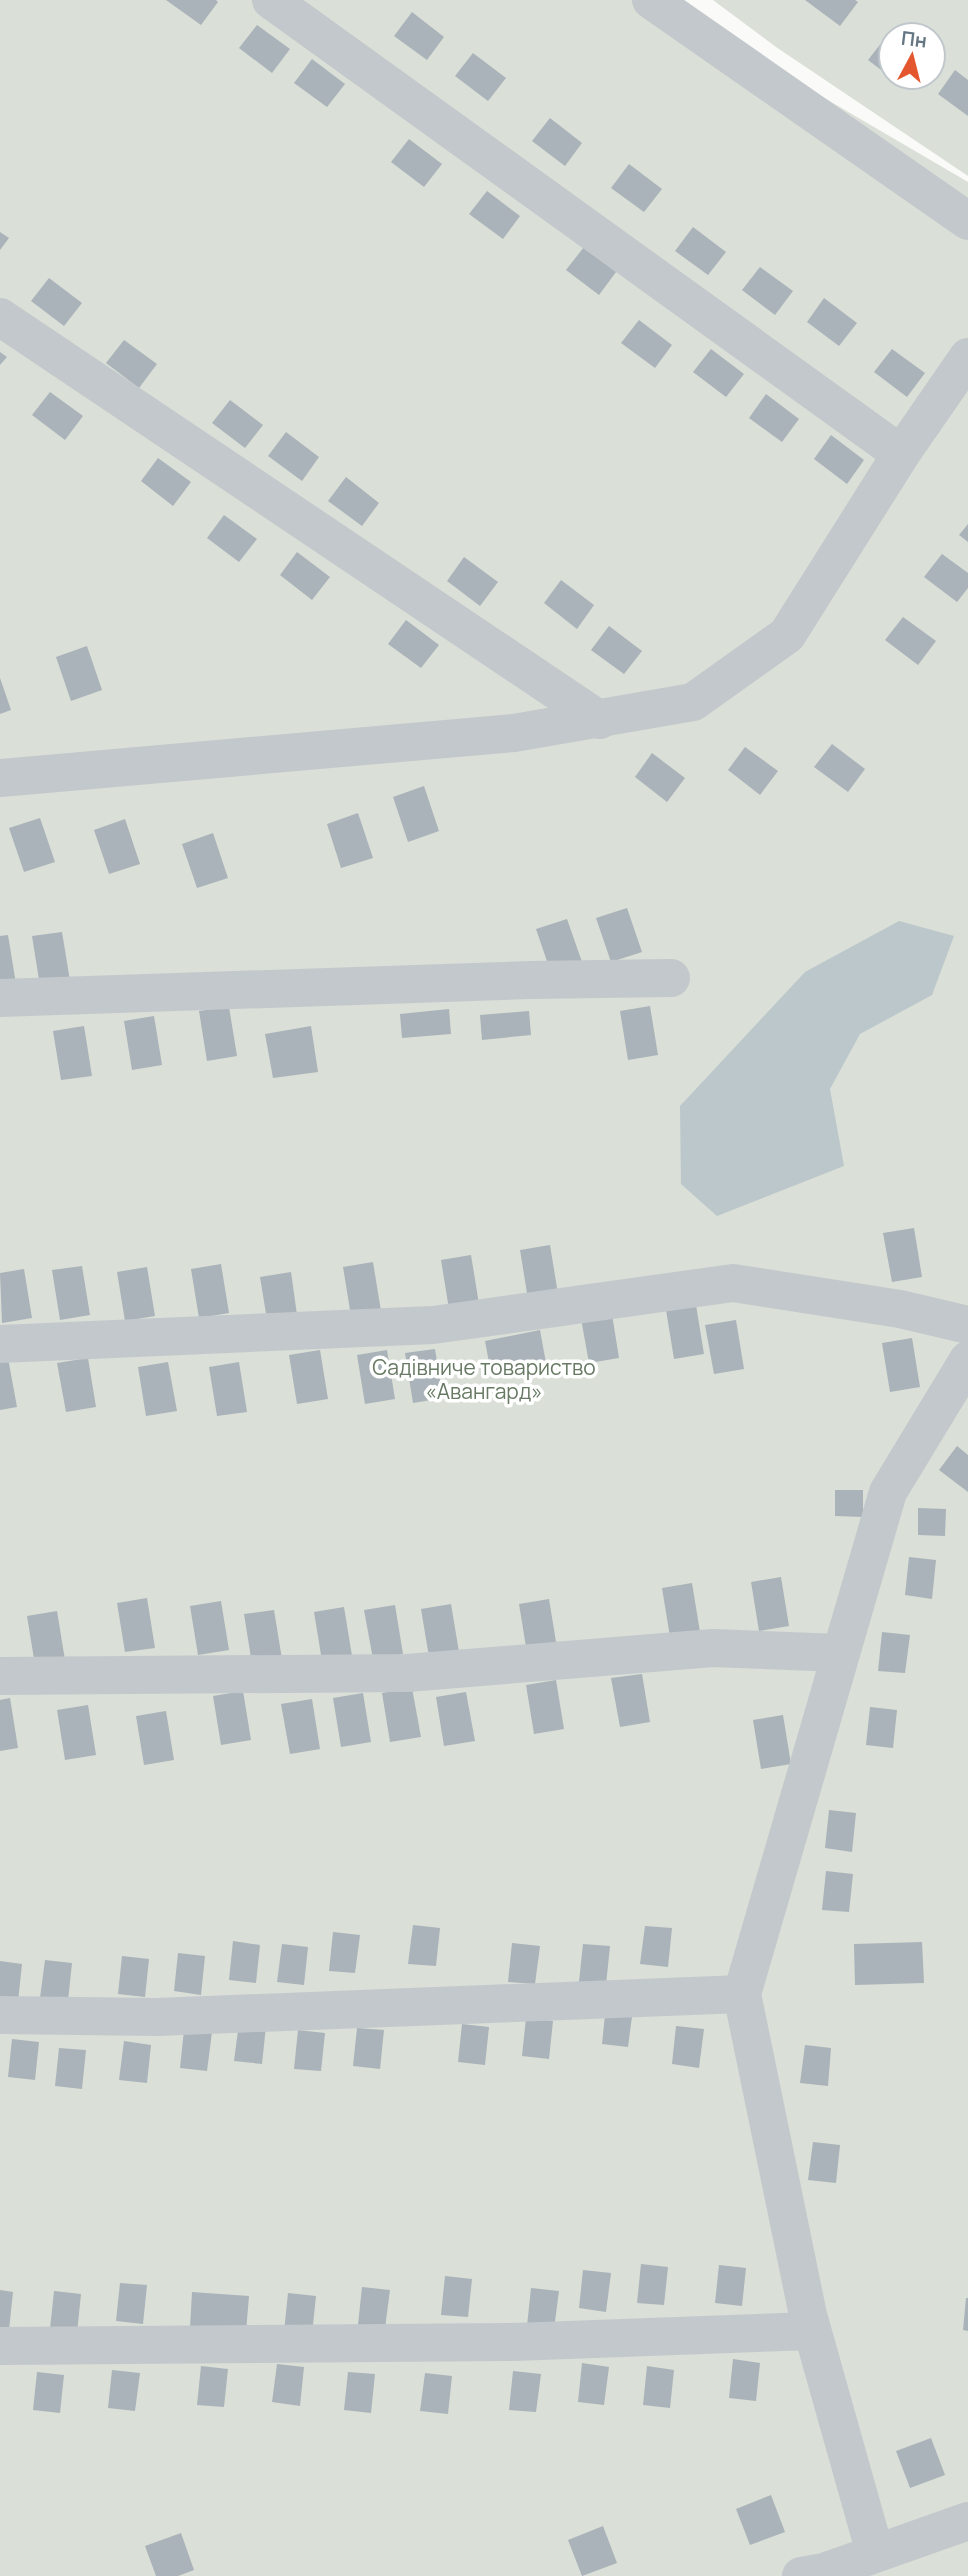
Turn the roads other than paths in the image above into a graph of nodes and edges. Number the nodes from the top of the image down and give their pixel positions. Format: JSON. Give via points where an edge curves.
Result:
{"nodes":[{"id":1,"x":271,"y":0,"type":"edge"},
{"id":2,"x":651,"y":0,"type":"edge"},
{"id":3,"x":968,"y":221,"type":"edge"},
{"id":4,"x":0,"y":317,"type":"edge"},
{"id":5,"x":968,"y":357,"type":"edge"},
{"id":6,"x":901,"y":454,"type":"junction"},
{"id":7,"x":600,"y":720,"type":"junction"},
{"id":8,"x":0,"y":778,"type":"edge"},
{"id":9,"x":671,"y":978,"type":"dead end"},
{"id":10,"x":0,"y":998,"type":"edge"},
{"id":11,"x":968,"y":1325,"type":"edge"},
{"id":12,"x":0,"y":1344,"type":"edge"},
{"id":13,"x":968,"y":1360,"type":"edge"},
{"id":14,"x":839,"y":1653,"type":"junction"},
{"id":15,"x":0,"y":1676,"type":"edge"},
{"id":16,"x":742,"y":1994,"type":"junction"},
{"id":17,"x":0,"y":2015,"type":"edge"},
{"id":18,"x":812,"y":2330,"type":"junction"},
{"id":19,"x":0,"y":2346,"type":"edge"},
{"id":20,"x":968,"y":2521,"type":"edge"},
{"id":21,"x":876,"y":2553,"type":"junction"},
{"id":22,"x":801,"y":2576,"type":"edge"}],
"edges":[{"from":1,"to":6,"type":"street"},
{"from":2,"to":3,"type":"street"},
{"from":4,"to":7,"type":"street"},
{"from":5,"to":6,"type":"street"},
{"from":6,"to":7,"type":"street","via":[[787,635],[693,702]]},
{"from":7,"to":8,"type":"street","via":[[514,733]]},
{"from":9,"to":10,"type":"street"},
{"from":11,"to":12,"type":"street","via":[[733,1283],[433,1325]]},
{"from":13,"to":14,"type":"street","via":[[888,1492]]},
{"from":14,"to":15,"type":"street","via":[[713,1648],[407,1673]]},
{"from":14,"to":16,"type":"street"},
{"from":16,"to":17,"type":"street","via":[[157,2017]]},
{"from":16,"to":18,"type":"street"},
{"from":18,"to":19,"type":"street","via":[[514,2342]]},
{"from":18,"to":21,"type":"street"},
{"from":20,"to":21,"type":"street"},
{"from":21,"to":22,"type":"street"}]}
